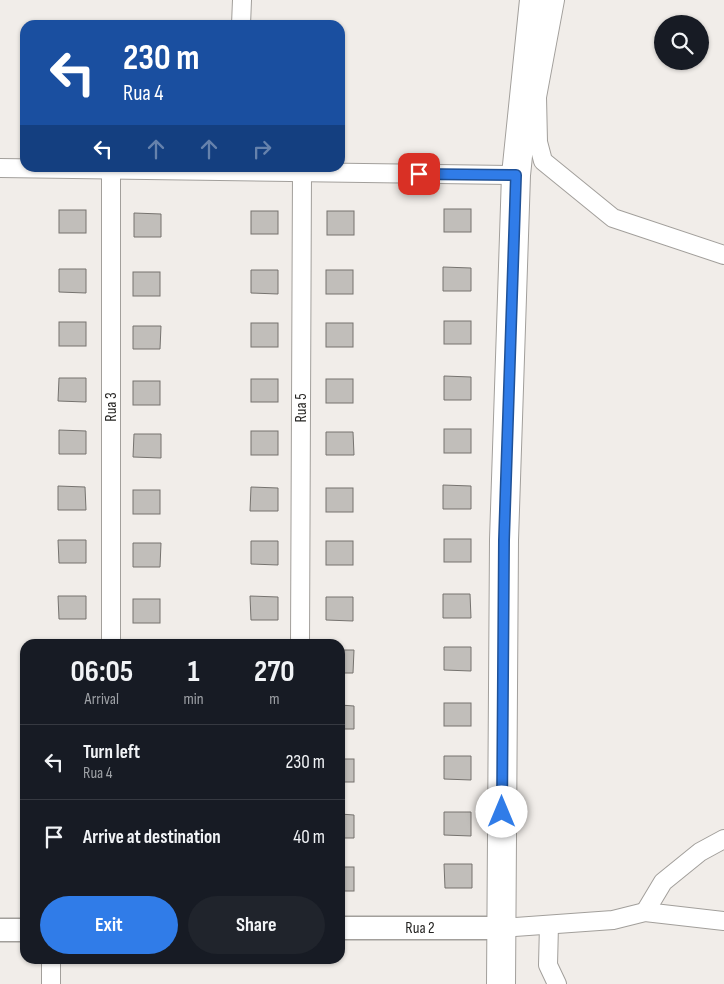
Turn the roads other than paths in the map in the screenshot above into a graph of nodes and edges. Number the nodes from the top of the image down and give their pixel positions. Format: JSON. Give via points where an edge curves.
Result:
{"nodes":[{"id":1,"x":242,"y":0,"type":"edge"},
{"id":2,"x":534,"y":0,"type":"edge"},
{"id":3,"x":555,"y":0,"type":"edge"},
{"id":4,"x":241,"y":20,"type":"edge"},
{"id":5,"x":0,"y":168,"type":"edge"},
{"id":6,"x":20,"y":168,"type":"edge"},
{"id":7,"x":110,"y":172,"type":"edge"},
{"id":8,"x":280,"y":172,"type":"edge"},
{"id":9,"x":302,"y":173,"type":"junction"},
{"id":10,"x":516,"y":175,"type":"junction"},
{"id":11,"x":724,"y":255,"type":"edge"},
{"id":12,"x":111,"y":639,"type":"edge"},
{"id":13,"x":300,"y":639,"type":"edge"},
{"id":14,"x":724,"y":839,"type":"edge"},
{"id":15,"x":645,"y":912,"type":"junction"},
{"id":16,"x":724,"y":921,"type":"edge"},
{"id":17,"x":549,"y":925,"type":"junction"},
{"id":18,"x":345,"y":928,"type":"edge"},
{"id":19,"x":501,"y":928,"type":"junction"},
{"id":20,"x":0,"y":930,"type":"edge"},
{"id":21,"x":20,"y":930,"type":"edge"},
{"id":22,"x":51,"y":964,"type":"edge"},
{"id":23,"x":51,"y":984,"type":"edge"},
{"id":24,"x":501,"y":984,"type":"edge"},
{"id":25,"x":557,"y":984,"type":"edge"}],
"edges":[{"from":1,"to":4,"type":"street"},
{"from":2,"to":10,"type":"main road"},
{"from":3,"to":11,"type":"street","via":[[537,97],[538,142],[544,161],[613,218]]},
{"from":5,"to":6,"type":"street"},
{"from":7,"to":12,"type":"street","name":"Rua 3"},
{"from":8,"to":9,"type":"street"},
{"from":9,"to":10,"type":"street"},
{"from":9,"to":13,"type":"street","name":"Rua 5"},
{"from":10,"to":19,"type":"main road","via":[[504,540]]},
{"from":14,"to":15,"type":"street","via":[[700,852],[663,882]]},
{"from":15,"to":16,"type":"street"},
{"from":15,"to":17,"type":"street","via":[[613,920]]},
{"from":17,"to":19,"type":"street"},
{"from":17,"to":25,"type":"street","via":[[548,965]]},
{"from":18,"to":19,"type":"street","name":"Rua 2"},
{"from":19,"to":24,"type":"main road"},
{"from":20,"to":21,"type":"street"},
{"from":22,"to":23,"type":"street"}]}
